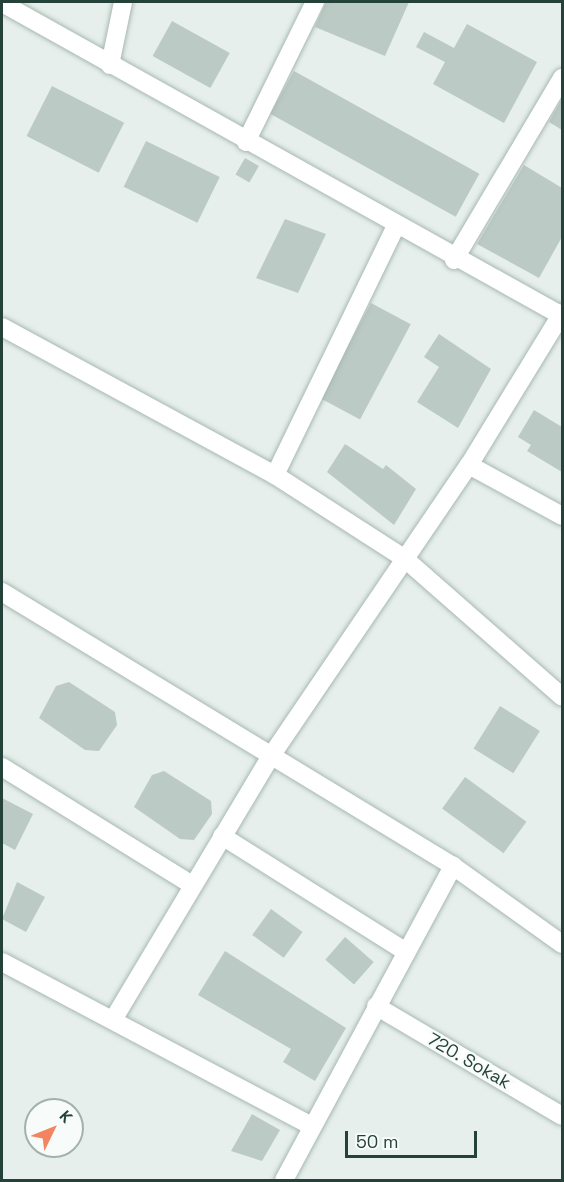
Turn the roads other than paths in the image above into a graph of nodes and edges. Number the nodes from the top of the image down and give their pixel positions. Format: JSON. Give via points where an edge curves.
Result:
{"nodes":[{"id":1,"x":123,"y":2,"type":"edge"},
{"id":2,"x":315,"y":2,"type":"edge"},
{"id":3,"x":2,"y":3,"type":"edge"},
{"id":4,"x":111,"y":65,"type":"junction"},
{"id":5,"x":562,"y":78,"type":"edge"},
{"id":6,"x":246,"y":142,"type":"junction"},
{"id":7,"x":396,"y":226,"type":"junction"},
{"id":8,"x":454,"y":260,"type":"junction"},
{"id":9,"x":562,"y":315,"type":"edge"},
{"id":10,"x":2,"y":327,"type":"edge"},
{"id":11,"x":469,"y":465,"type":"junction"},
{"id":12,"x":274,"y":475,"type":"junction"},
{"id":13,"x":562,"y":516,"type":"edge"},
{"id":14,"x":404,"y":558,"type":"junction"},
{"id":15,"x":2,"y":592,"type":"edge"},
{"id":16,"x":562,"y":698,"type":"edge"},
{"id":17,"x":271,"y":756,"type":"junction"},
{"id":18,"x":2,"y":767,"type":"edge"},
{"id":19,"x":222,"y":836,"type":"junction"},
{"id":20,"x":453,"y":866,"type":"junction"},
{"id":21,"x":192,"y":885,"type":"junction"},
{"id":22,"x":562,"y":944,"type":"edge"},
{"id":23,"x":406,"y":952,"type":"junction"},
{"id":24,"x":2,"y":962,"type":"edge"},
{"id":25,"x":376,"y":1006,"type":"junction"},
{"id":26,"x":112,"y":1020,"type":"junction"},
{"id":27,"x":562,"y":1116,"type":"edge"},
{"id":28,"x":312,"y":1126,"type":"junction"},
{"id":29,"x":284,"y":1180,"type":"edge"}],
"edges":[{"from":1,"to":4,"type":"street"},
{"from":2,"to":6,"type":"street"},
{"from":3,"to":4,"type":"street"},
{"from":4,"to":6,"type":"street"},
{"from":5,"to":8,"type":"street"},
{"from":6,"to":7,"type":"street"},
{"from":7,"to":8,"type":"street"},
{"from":7,"to":12,"type":"street"},
{"from":8,"to":9,"type":"street"},
{"from":9,"to":11,"type":"street"},
{"from":10,"to":12,"type":"street"},
{"from":11,"to":13,"type":"street"},
{"from":11,"to":14,"type":"street"},
{"from":12,"to":14,"type":"street"},
{"from":14,"to":16,"type":"street"},
{"from":14,"to":17,"type":"street"},
{"from":15,"to":17,"type":"street"},
{"from":17,"to":19,"type":"street"},
{"from":17,"to":20,"type":"street"},
{"from":18,"to":21,"type":"street"},
{"from":19,"to":21,"type":"street"},
{"from":19,"to":23,"type":"street"},
{"from":20,"to":22,"type":"street"},
{"from":20,"to":23,"type":"street"},
{"from":21,"to":26,"type":"street"},
{"from":23,"to":25,"type":"street"},
{"from":24,"to":26,"type":"street"},
{"from":25,"to":27,"type":"street","name":"720. Sokak"},
{"from":25,"to":28,"type":"street"},
{"from":26,"to":28,"type":"street"},
{"from":28,"to":29,"type":"street"}]}
